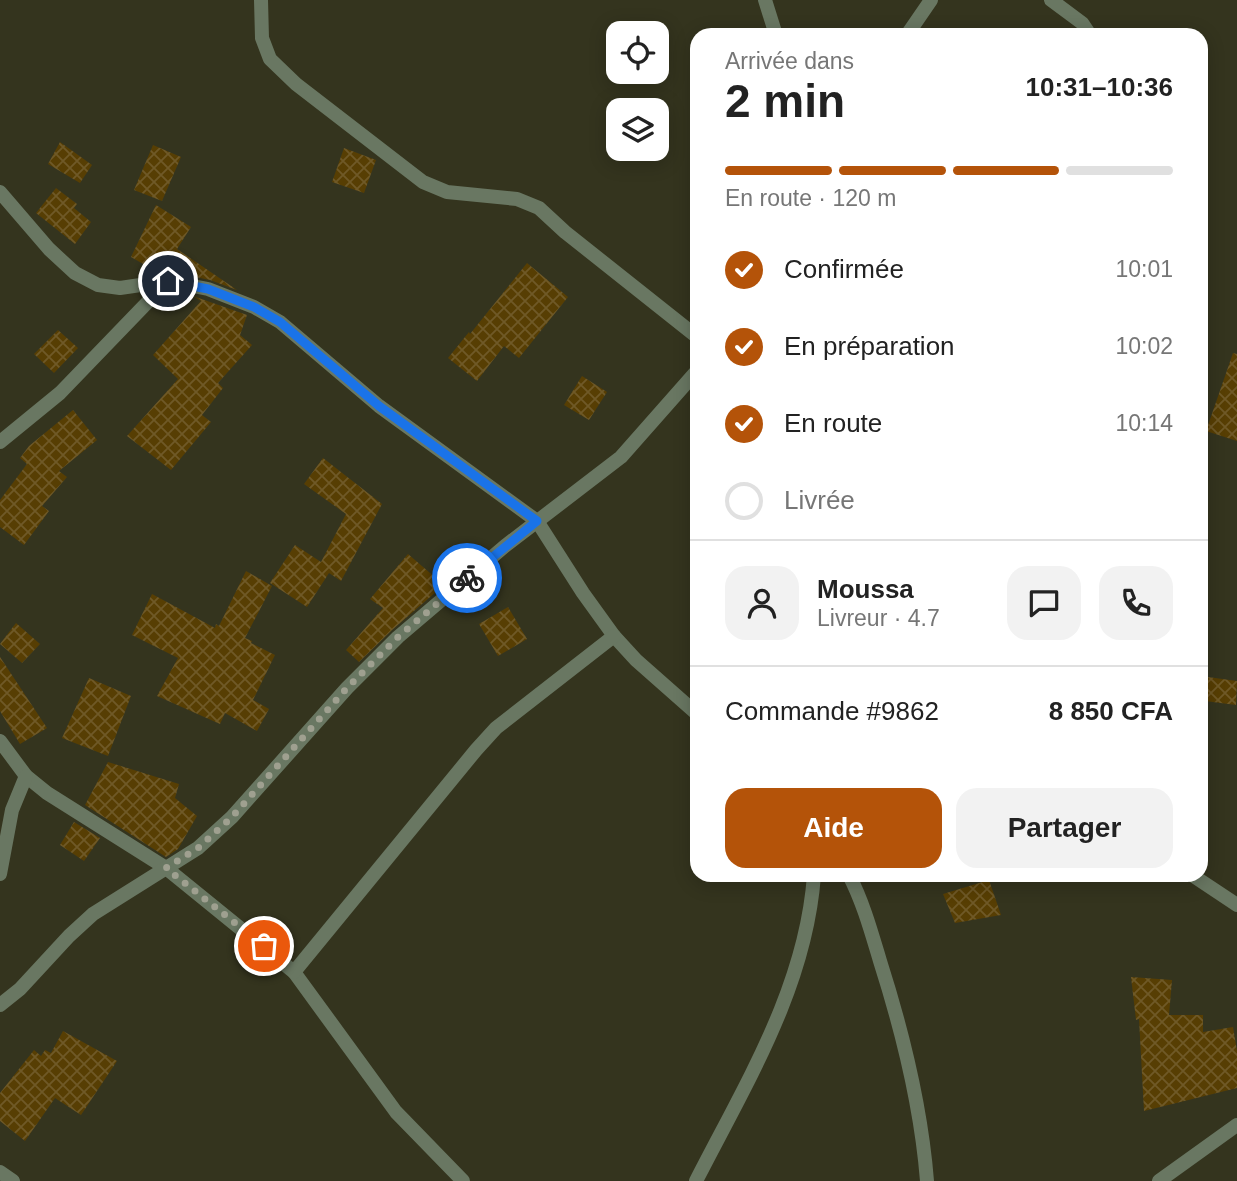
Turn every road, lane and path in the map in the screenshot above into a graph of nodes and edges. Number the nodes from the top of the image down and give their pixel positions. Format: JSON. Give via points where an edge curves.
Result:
{"nodes":[{"id":1,"x":261,"y":0,"type":"edge"},
{"id":2,"x":765,"y":0,"type":"edge"},
{"id":3,"x":931,"y":0,"type":"edge"},
{"id":4,"x":1051,"y":0,"type":"edge"},
{"id":5,"x":774,"y":28,"type":"edge"},
{"id":6,"x":911,"y":28,"type":"edge"},
{"id":7,"x":1085,"y":28,"type":"edge"},
{"id":8,"x":0,"y":192,"type":"edge"},
{"id":9,"x":168,"y":281,"type":"junction"},
{"id":10,"x":690,"y":331,"type":"edge"},
{"id":11,"x":690,"y":379,"type":"edge"},
{"id":12,"x":0,"y":442,"type":"edge"},
{"id":13,"x":537,"y":521,"type":"junction"},
{"id":14,"x":614,"y":636,"type":"junction"},
{"id":15,"x":690,"y":708,"type":"edge"},
{"id":16,"x":0,"y":741,"type":"edge"},
{"id":17,"x":26,"y":776,"type":"junction"},
{"id":18,"x":166,"y":868,"type":"junction"},
{"id":19,"x":0,"y":874,"type":"edge"},
{"id":20,"x":814,"y":882,"type":"edge"},
{"id":21,"x":853,"y":882,"type":"edge"},
{"id":22,"x":1202,"y":882,"type":"edge"},
{"id":23,"x":1237,"y":905,"type":"edge"},
{"id":24,"x":294,"y":972,"type":"junction"},
{"id":25,"x":0,"y":1005,"type":"edge"},
{"id":26,"x":1237,"y":1125,"type":"edge"},
{"id":27,"x":0,"y":1172,"type":"edge"},
{"id":28,"x":13,"y":1181,"type":"edge"},
{"id":29,"x":463,"y":1181,"type":"edge"},
{"id":30,"x":696,"y":1181,"type":"edge"},
{"id":31,"x":928,"y":1181,"type":"edge"},
{"id":32,"x":1159,"y":1181,"type":"edge"}],
"edges":[{"from":1,"to":10,"type":"street","via":[[262,38],[270,59],[423,183],[447,192],[517,199],[539,208]]},
{"from":2,"to":5,"type":"street"},
{"from":3,"to":6,"type":"street"},
{"from":4,"to":7,"type":"street"},
{"from":8,"to":9,"type":"street","via":[[75,273],[98,285],[120,288]]},
{"from":9,"to":12,"type":"street","via":[[61,393]]},
{"from":9,"to":13,"type":"street","via":[[208,289],[280,322],[379,406]]},
{"from":11,"to":13,"type":"street","via":[[621,457]]},
{"from":13,"to":14,"type":"street"},
{"from":13,"to":18,"type":"street","via":[[398,637],[232,817],[198,848]]},
{"from":14,"to":15,"type":"street"},
{"from":14,"to":24,"type":"street","via":[[496,728]]},
{"from":16,"to":17,"type":"street"},
{"from":17,"to":18,"type":"street","via":[[68,808]]},
{"from":17,"to":19,"type":"street","via":[[12,810]]},
{"from":18,"to":24,"type":"street"},
{"from":18,"to":25,"type":"street","via":[[93,914]]},
{"from":20,"to":30,"type":"street","via":[[798,964],[778,1021]]},
{"from":21,"to":31,"type":"street","via":[[902,1030]]},
{"from":22,"to":23,"type":"street"},
{"from":24,"to":29,"type":"street","via":[[396,1112]]},
{"from":26,"to":32,"type":"street"},
{"from":27,"to":28,"type":"street"}]}
